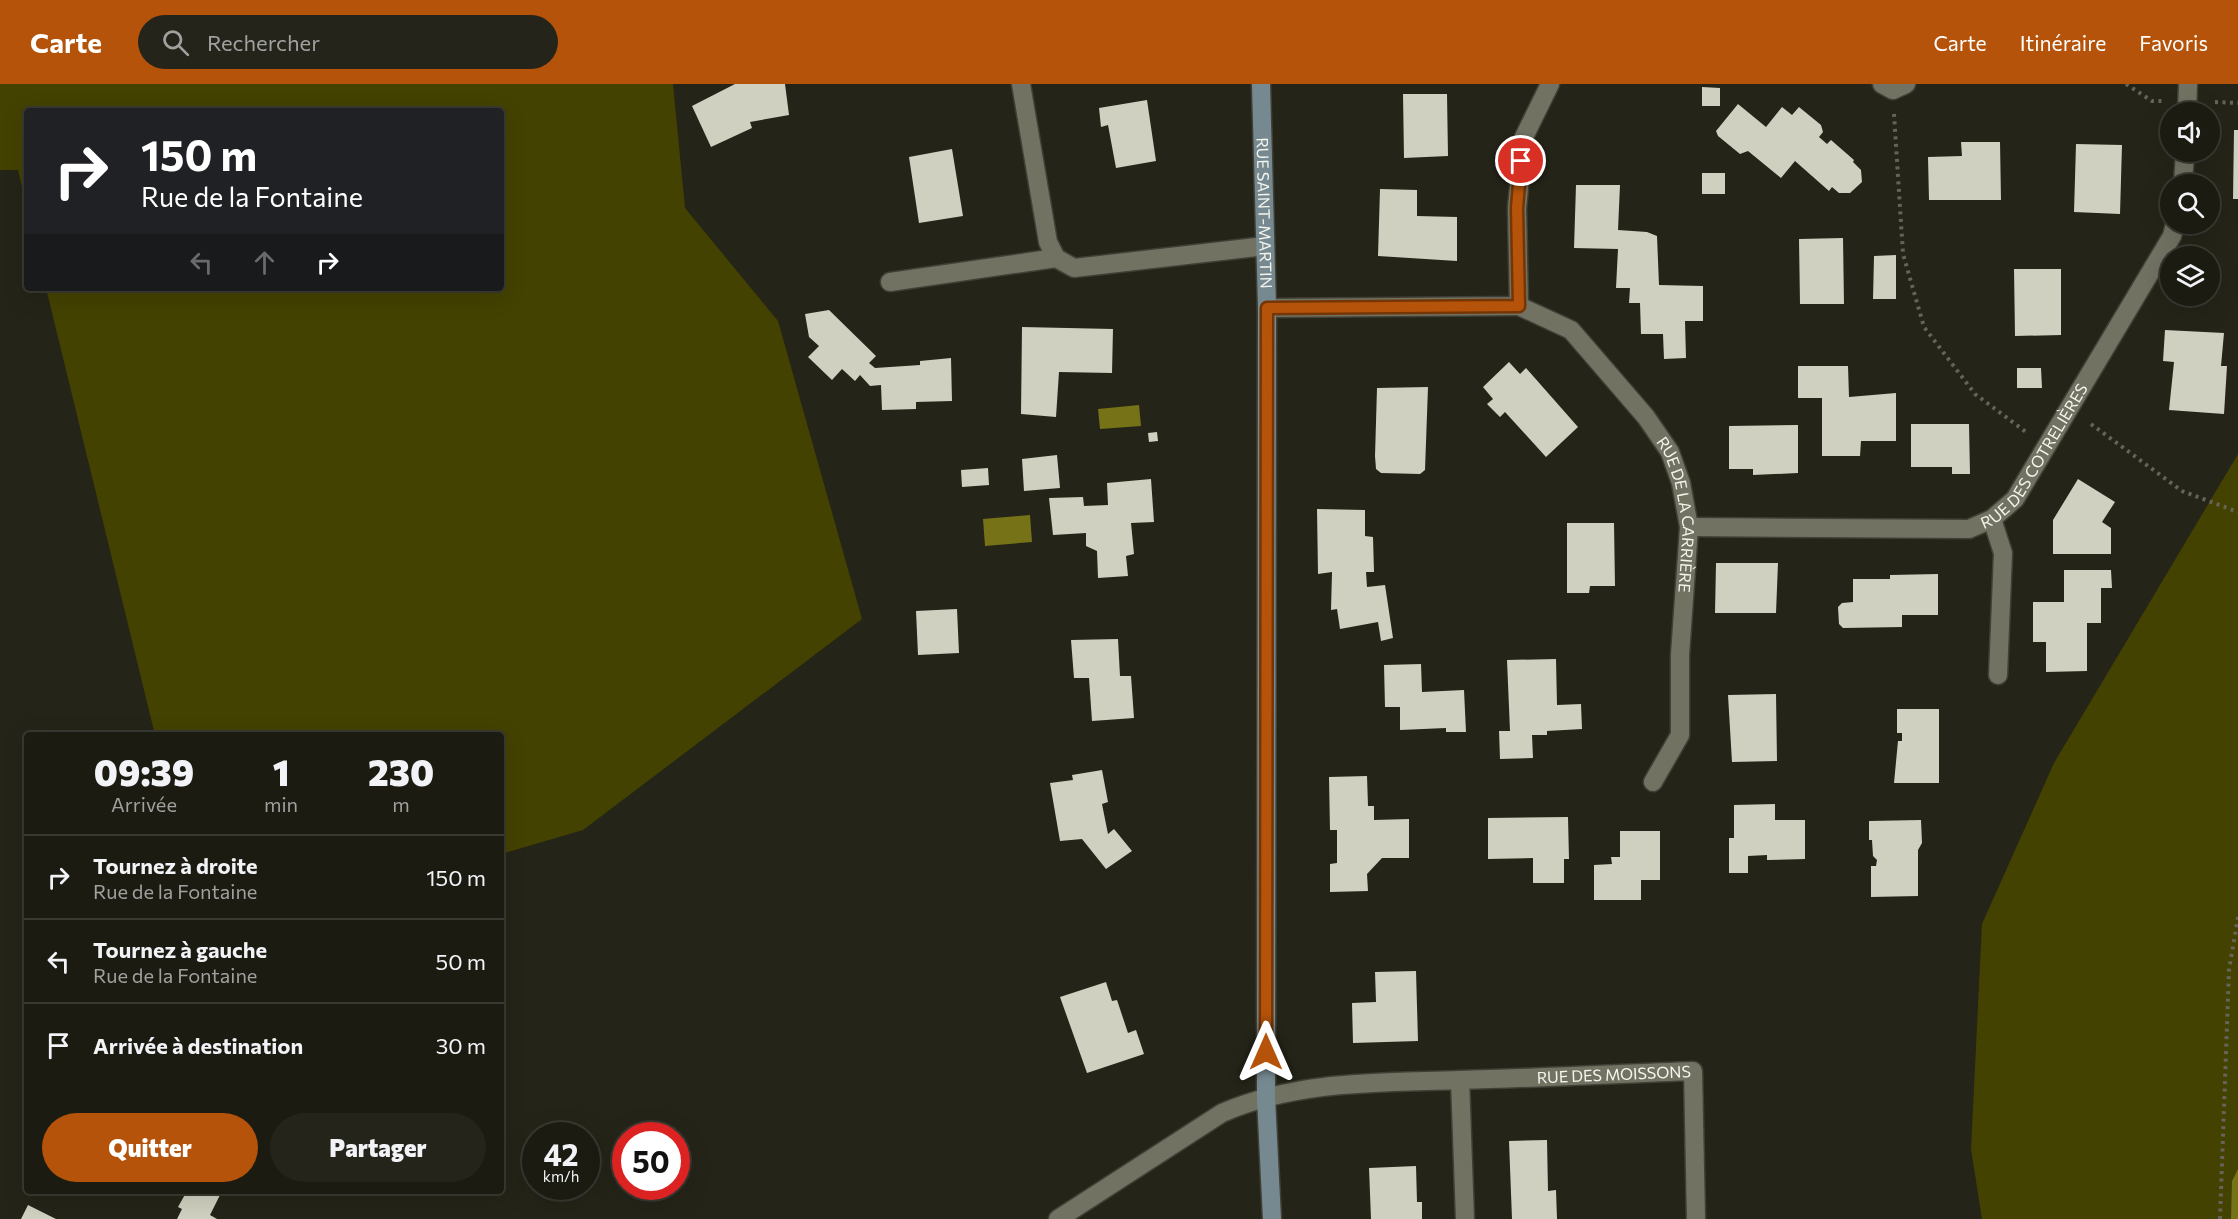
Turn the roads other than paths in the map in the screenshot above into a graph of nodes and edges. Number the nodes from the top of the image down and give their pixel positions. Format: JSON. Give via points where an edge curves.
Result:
{"nodes":[{"id":1,"x":1021,"y":84,"type":"edge"},
{"id":2,"x":1261,"y":84,"type":"edge"},
{"id":3,"x":1550,"y":84,"type":"edge"},
{"id":4,"x":2187,"y":84,"type":"edge"},
{"id":5,"x":2187,"y":102,"type":"edge"},
{"id":6,"x":2172,"y":234,"type":"edge"},
{"id":7,"x":1265,"y":246,"type":"junction"},
{"id":8,"x":1056,"y":258,"type":"junction"},
{"id":9,"x":891,"y":282,"type":"dead end"},
{"id":10,"x":1519,"y":306,"type":"junction"},
{"id":11,"x":1267,"y":308,"type":"junction"},
{"id":12,"x":1992,"y":519,"type":"junction"},
{"id":13,"x":1689,"y":527,"type":"junction"},
{"id":14,"x":1998,"y":675,"type":"dead end"},
{"id":15,"x":1653,"y":782,"type":"dead end"},
{"id":16,"x":1460,"y":1080,"type":"junction"},
{"id":17,"x":1266,"y":1098,"type":"junction"},
{"id":18,"x":1058,"y":1219,"type":"edge"},
{"id":19,"x":1272,"y":1219,"type":"edge"},
{"id":20,"x":1465,"y":1219,"type":"edge"},
{"id":21,"x":1696,"y":1219,"type":"edge"}],
"edges":[{"from":1,"to":8,"type":"street","via":[[1048,242]]},
{"from":2,"to":7,"type":"main road","name":"RUE SAINT-MARTIN"},
{"from":3,"to":10,"type":"street","via":[[1524,137],[1517,208]]},
{"from":4,"to":5,"type":"street"},
{"from":6,"to":12,"type":"street","name":"RUE DES COTRELIÈRES","via":[[2014,499]]},
{"from":7,"to":8,"type":"street","via":[[1074,268]]},
{"from":7,"to":11,"type":"main road","name":"RUE SAINT-MARTIN"},
{"from":8,"to":9,"type":"street"},
{"from":10,"to":11,"type":"street"},
{"from":10,"to":13,"type":"street","name":"RUE DE LA CARRIÈRE","via":[[1571,330],[1646,417],[1670,452],[1681,483]]},
{"from":11,"to":17,"type":"main road","name":"RUE SAINT-MARTIN"},
{"from":12,"to":13,"type":"street","name":"RUE DES COTRELIÈRES","via":[[1969,529]]},
{"from":12,"to":14,"type":"street","via":[[2003,554]]},
{"from":13,"to":15,"type":"street","name":"RUE DE LA CARRIÈRE","via":[[1680,655],[1680,735]]},
{"from":16,"to":17,"type":"street","name":"RUE DES MOISSONS","via":[[1352,1082]]},
{"from":16,"to":20,"type":"street"},
{"from":16,"to":21,"type":"street","name":"RUE DES MOISSONS","via":[[1693,1071]]},
{"from":17,"to":18,"type":"street","name":"RUE DES MOISSONS","via":[[1222,1113]]},
{"from":17,"to":19,"type":"main road","name":"RUE SAINT-MARTIN"}]}
